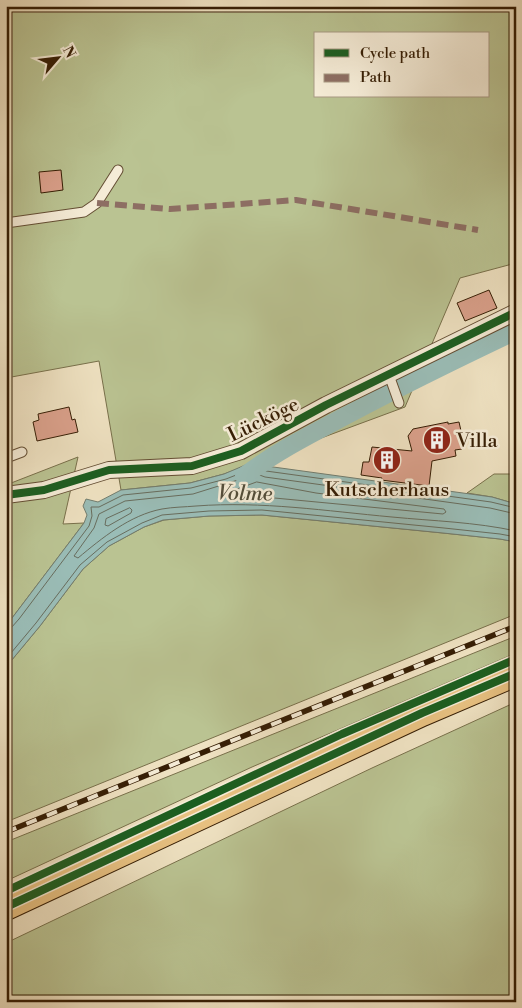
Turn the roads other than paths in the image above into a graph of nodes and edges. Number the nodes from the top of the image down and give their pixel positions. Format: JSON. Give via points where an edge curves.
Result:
{"nodes":[{"id":1,"x":118,"y":170,"type":"dead end"},
{"id":2,"x":6,"y":223,"type":"edge"},
{"id":3,"x":516,"y":312,"type":"edge"},
{"id":4,"x":389,"y":375,"type":"junction"},
{"id":5,"x":399,"y":403,"type":"dead end"},
{"id":6,"x":22,"y":452,"type":"dead end"},
{"id":7,"x":6,"y":458,"type":"edge"},
{"id":8,"x":6,"y":495,"type":"edge"},
{"id":9,"x":516,"y":673,"type":"edge"},
{"id":10,"x":6,"y":907,"type":"edge"}],
"edges":[{"from":1,"to":2,"type":"lane","via":[[97,203],[84,212]]},
{"from":3,"to":4,"type":"street","name":"Lücköge"},
{"from":4,"to":5,"type":"lane"},
{"from":4,"to":8,"type":"street","name":"Lücköge","via":[[241,451],[192,466],[109,470],[44,490]]},
{"from":6,"to":7,"type":"lane"},
{"from":9,"to":10,"type":"main road","via":[[405,721]]}]}
